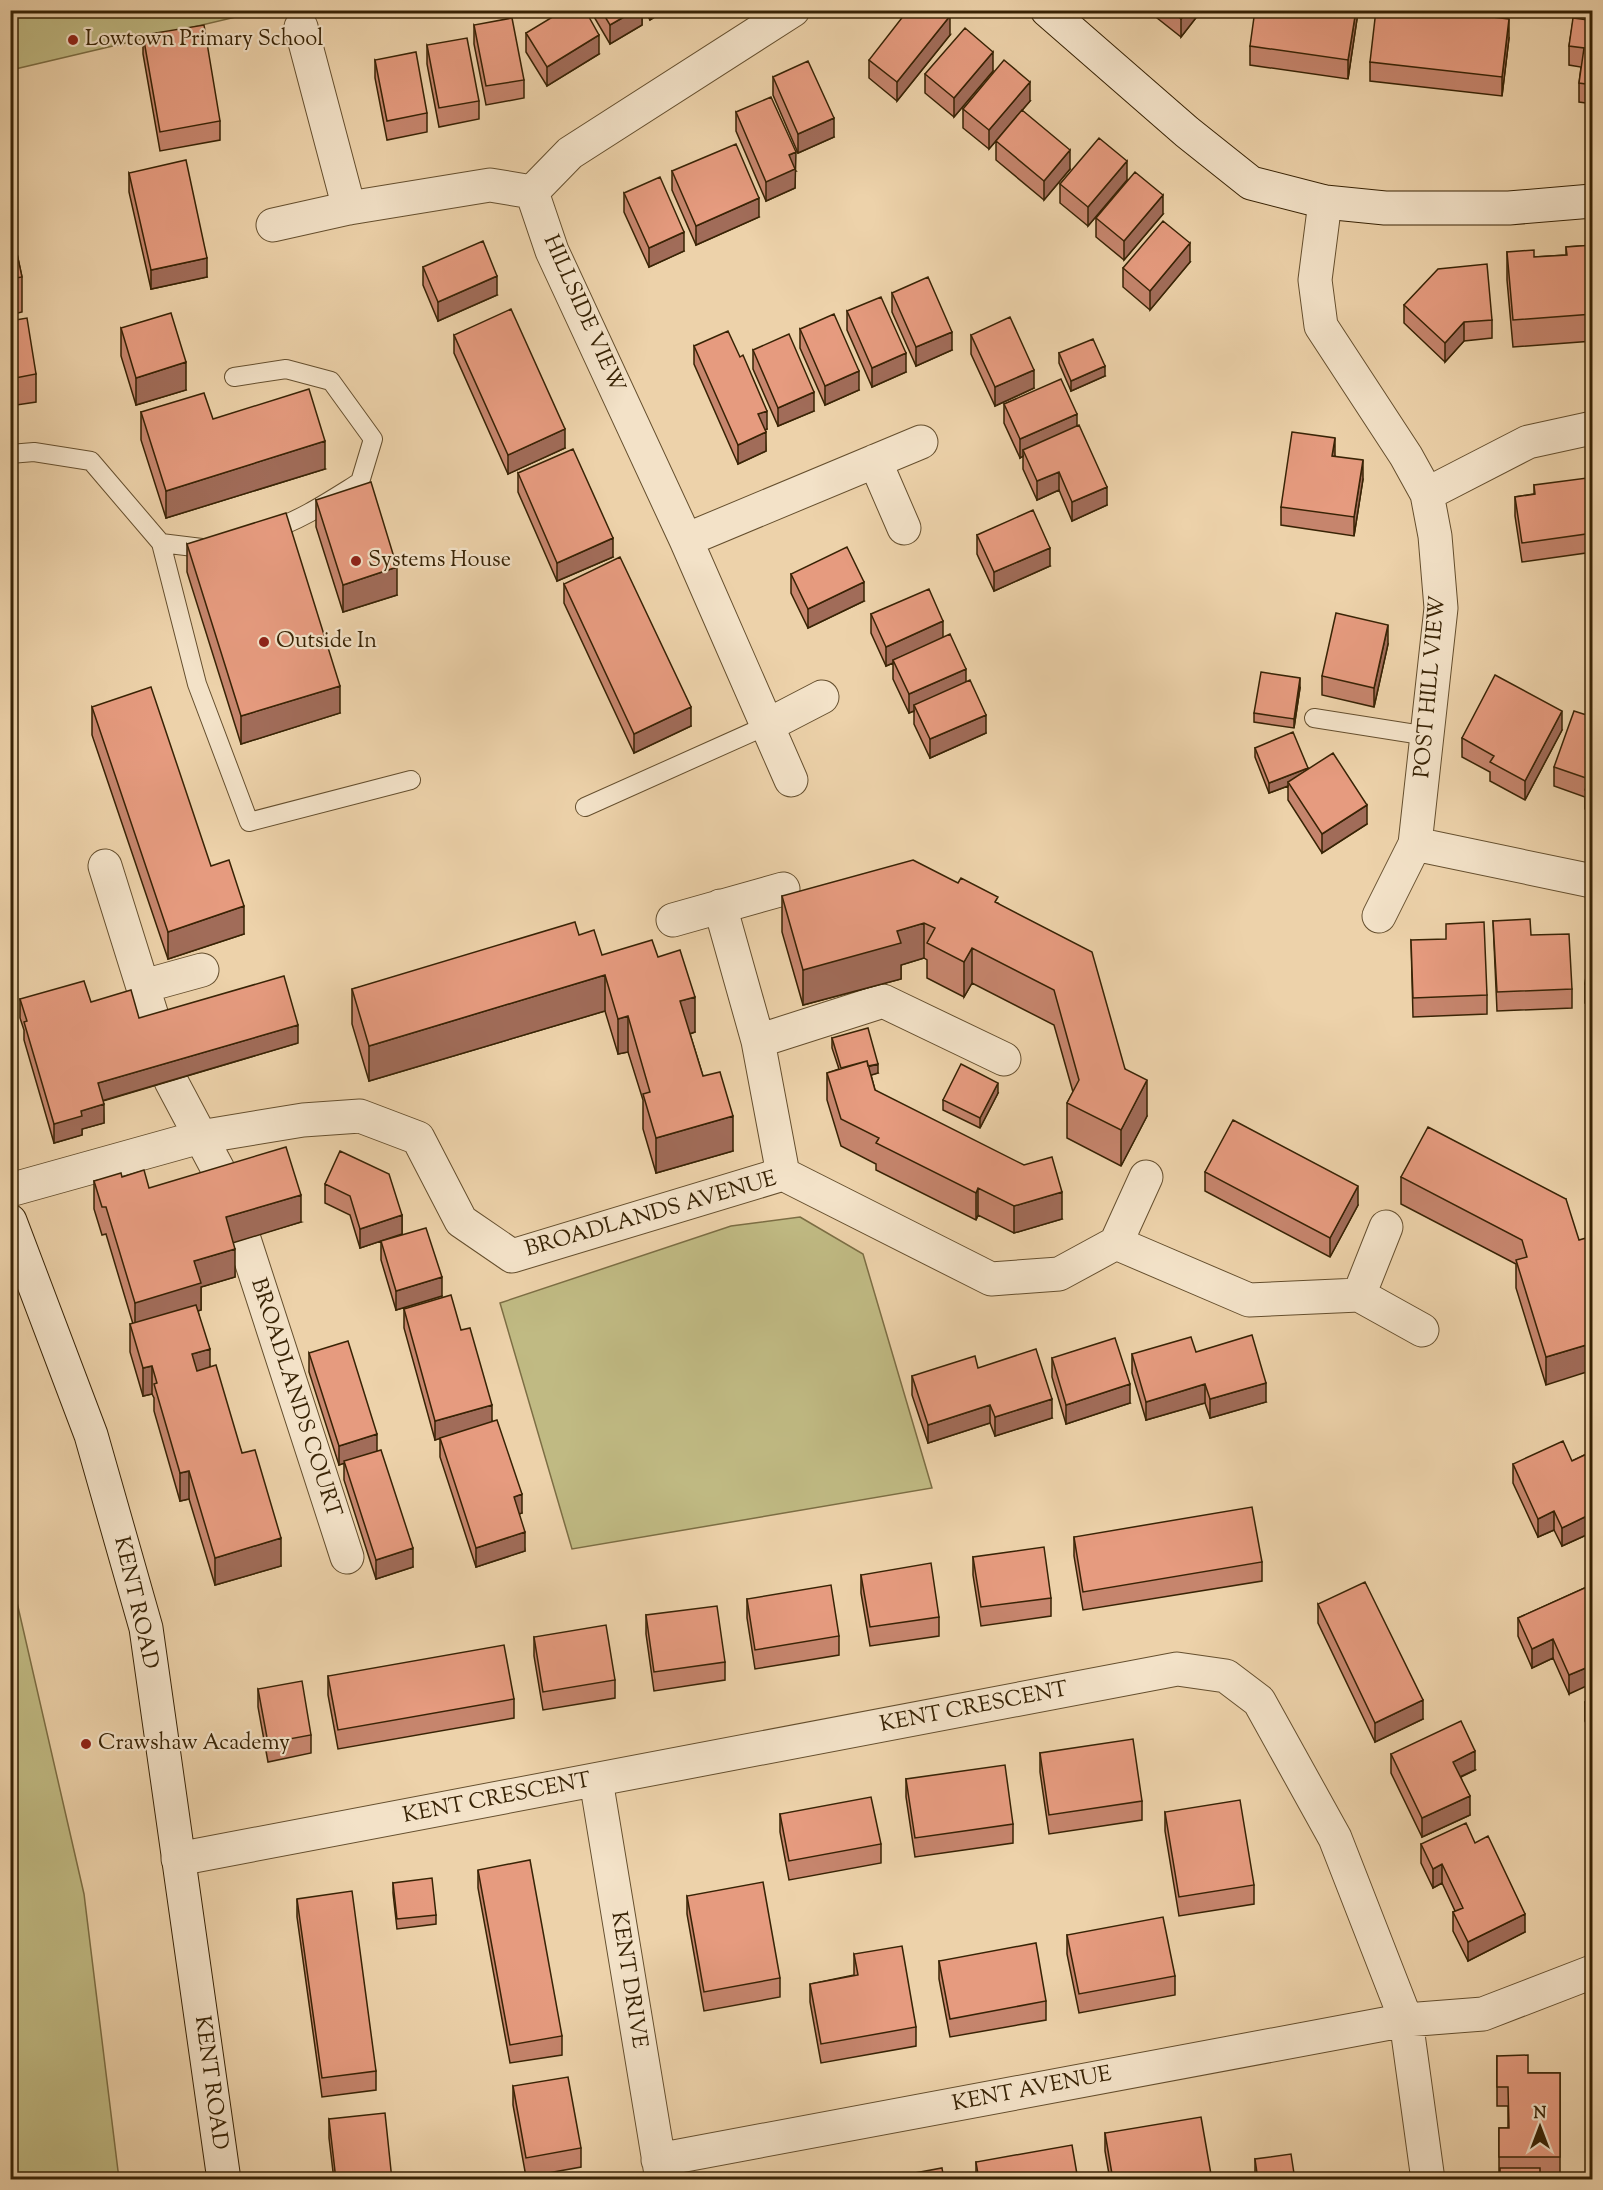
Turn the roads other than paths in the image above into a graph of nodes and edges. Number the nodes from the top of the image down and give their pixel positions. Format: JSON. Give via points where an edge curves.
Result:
{"nodes":[{"id":1,"x":793,"y":10,"type":"edge"},
{"id":2,"x":1047,"y":10,"type":"edge"},
{"id":3,"x":301,"y":27,"type":"dead end"},
{"id":4,"x":532,"y":192,"type":"junction"},
{"id":5,"x":1593,"y":201,"type":"edge"},
{"id":6,"x":1325,"y":202,"type":"junction"},
{"id":7,"x":349,"y":208,"type":"junction"},
{"id":8,"x":273,"y":225,"type":"dead end"},
{"id":9,"x":234,"y":377,"type":"dead end"},
{"id":10,"x":1593,"y":428,"type":"edge"},
{"id":11,"x":921,"y":442,"type":"dead end"},
{"id":12,"x":10,"y":454,"type":"edge"},
{"id":13,"x":875,"y":461,"type":"junction"},
{"id":14,"x":1427,"y":494,"type":"junction"},
{"id":15,"x":904,"y":528,"type":"dead end"},
{"id":16,"x":251,"y":537,"type":"edge"},
{"id":17,"x":686,"y":540,"type":"junction"},
{"id":18,"x":161,"y":543,"type":"junction"},
{"id":19,"x":231,"y":543,"type":"edge"},
{"id":20,"x":822,"y":697,"type":"dead end"},
{"id":21,"x":1314,"y":718,"type":"dead end"},
{"id":22,"x":768,"y":725,"type":"junction"},
{"id":23,"x":1428,"y":736,"type":"junction"},
{"id":24,"x":411,"y":780,"type":"dead end"},
{"id":25,"x":791,"y":780,"type":"dead end"},
{"id":26,"x":585,"y":807,"type":"dead end"},
{"id":27,"x":1416,"y":844,"type":"junction"},
{"id":28,"x":105,"y":866,"type":"dead end"},
{"id":29,"x":1593,"y":881,"type":"edge"},
{"id":30,"x":783,"y":889,"type":"dead end"},
{"id":31,"x":720,"y":906,"type":"junction"},
{"id":32,"x":1379,"y":916,"type":"dead end"},
{"id":33,"x":673,"y":920,"type":"dead end"},
{"id":34,"x":202,"y":970,"type":"dead end"},
{"id":35,"x":144,"y":986,"type":"junction"},
{"id":36,"x":157,"y":1032,"type":"edge"},
{"id":37,"x":758,"y":1041,"type":"junction"},
{"id":38,"x":1004,"y":1059,"type":"dead end"},
{"id":39,"x":171,"y":1081,"type":"edge"},
{"id":40,"x":200,"y":1137,"type":"junction"},
{"id":41,"x":783,"y":1174,"type":"junction"},
{"id":42,"x":1146,"y":1178,"type":"dead end"},
{"id":43,"x":10,"y":1190,"type":"edge"},
{"id":44,"x":230,"y":1192,"type":"edge"},
{"id":45,"x":10,"y":1221,"type":"edge"},
{"id":46,"x":1386,"y":1227,"type":"dead end"},
{"id":47,"x":244,"y":1239,"type":"edge"},
{"id":48,"x":1116,"y":1243,"type":"junction"},
{"id":49,"x":1359,"y":1295,"type":"junction"},
{"id":50,"x":1422,"y":1330,"type":"dead end"},
{"id":51,"x":347,"y":1557,"type":"dead end"},
{"id":52,"x":596,"y":1780,"type":"junction"},
{"id":53,"x":178,"y":1859,"type":"junction"},
{"id":54,"x":1593,"y":1972,"type":"edge"},
{"id":55,"x":1406,"y":2020,"type":"junction"},
{"id":56,"x":660,"y":2170,"type":"edge"},
{"id":57,"x":224,"y":2180,"type":"edge"},
{"id":58,"x":1428,"y":2180,"type":"edge"}],
"edges":[{"from":1,"to":4,"type":"street","via":[[570,153]]},
{"from":2,"to":6,"type":"street","via":[[1251,183]]},
{"from":3,"to":7,"type":"street"},
{"from":4,"to":7,"type":"street","via":[[490,185]]},
{"from":4,"to":17,"type":"street","name":"HILLSIDE VIEW","via":[[552,251]]},
{"from":5,"to":6,"type":"street","via":[[1509,208],[1385,208]]},
{"from":6,"to":14,"type":"street","name":"POST HILL VIEW","via":[[1315,280],[1321,327]]},
{"from":7,"to":8,"type":"street"},
{"from":9,"to":16,"type":"lane","via":[[286,369],[331,381],[373,439],[360,482],[281,527]]},
{"from":10,"to":14,"type":"street","via":[[1528,442]]},
{"from":11,"to":13,"type":"street"},
{"from":12,"to":18,"type":"lane","via":[[34,452],[92,461]]},
{"from":13,"to":15,"type":"street"},
{"from":13,"to":17,"type":"street"},
{"from":14,"to":23,"type":"street","name":"POST HILL VIEW","via":[[1441,608]]},
{"from":17,"to":22,"type":"street","name":"HILLSIDE VIEW"},
{"from":18,"to":19,"type":"lane","via":[[211,549]]},
{"from":18,"to":24,"type":"lane","via":[[197,684],[249,822]]},
{"from":20,"to":22,"type":"street"},
{"from":21,"to":23,"type":"lane"},
{"from":22,"to":25,"type":"street","name":"HILLSIDE VIEW"},
{"from":22,"to":26,"type":"lane"},
{"from":23,"to":27,"type":"street","name":"POST HILL VIEW"},
{"from":27,"to":29,"type":"street"},
{"from":27,"to":32,"type":"street","name":"POST HILL VIEW"},
{"from":28,"to":35,"type":"street"},
{"from":30,"to":31,"type":"street"},
{"from":31,"to":33,"type":"street"},
{"from":31,"to":37,"type":"street"},
{"from":34,"to":35,"type":"street"},
{"from":35,"to":36,"type":"street"},
{"from":37,"to":38,"type":"street","via":[[883,1001]]},
{"from":37,"to":41,"type":"street"},
{"from":39,"to":40,"type":"street"},
{"from":40,"to":41,"type":"street","name":"BROADLANDS AVENUE","via":[[303,1120],[360,1116],[417,1138],[461,1221],[512,1256]]},
{"from":40,"to":43,"type":"street","name":"BROADLANDS AVENUE"},
{"from":40,"to":44,"type":"street"},
{"from":41,"to":48,"type":"street","name":"BROADLANDS AVENUE","via":[[992,1279],[1059,1274]]},
{"from":42,"to":48,"type":"street"},
{"from":45,"to":53,"type":"street","name":"KENT ROAD","via":[[92,1435],[146,1628]]},
{"from":46,"to":49,"type":"street"},
{"from":47,"to":51,"type":"street","name":"BROADLANDS COURT"},
{"from":48,"to":49,"type":"street","via":[[1249,1300]]},
{"from":49,"to":50,"type":"street"},
{"from":52,"to":53,"type":"street","name":"KENT CRESCENT"},
{"from":52,"to":55,"type":"street","name":"KENT CRESCENT","via":[[1177,1669],[1226,1676],[1259,1701],[1335,1838]]},
{"from":52,"to":56,"type":"street","name":"KENT DRIVE"},
{"from":53,"to":57,"type":"street","name":"KENT ROAD"},
{"from":54,"to":55,"type":"street","name":"KENT AVENUE","via":[[1483,2014]]},
{"from":55,"to":56,"type":"street","name":"KENT AVENUE"},
{"from":55,"to":58,"type":"street","name":"KENT CRESCENT"}]}
